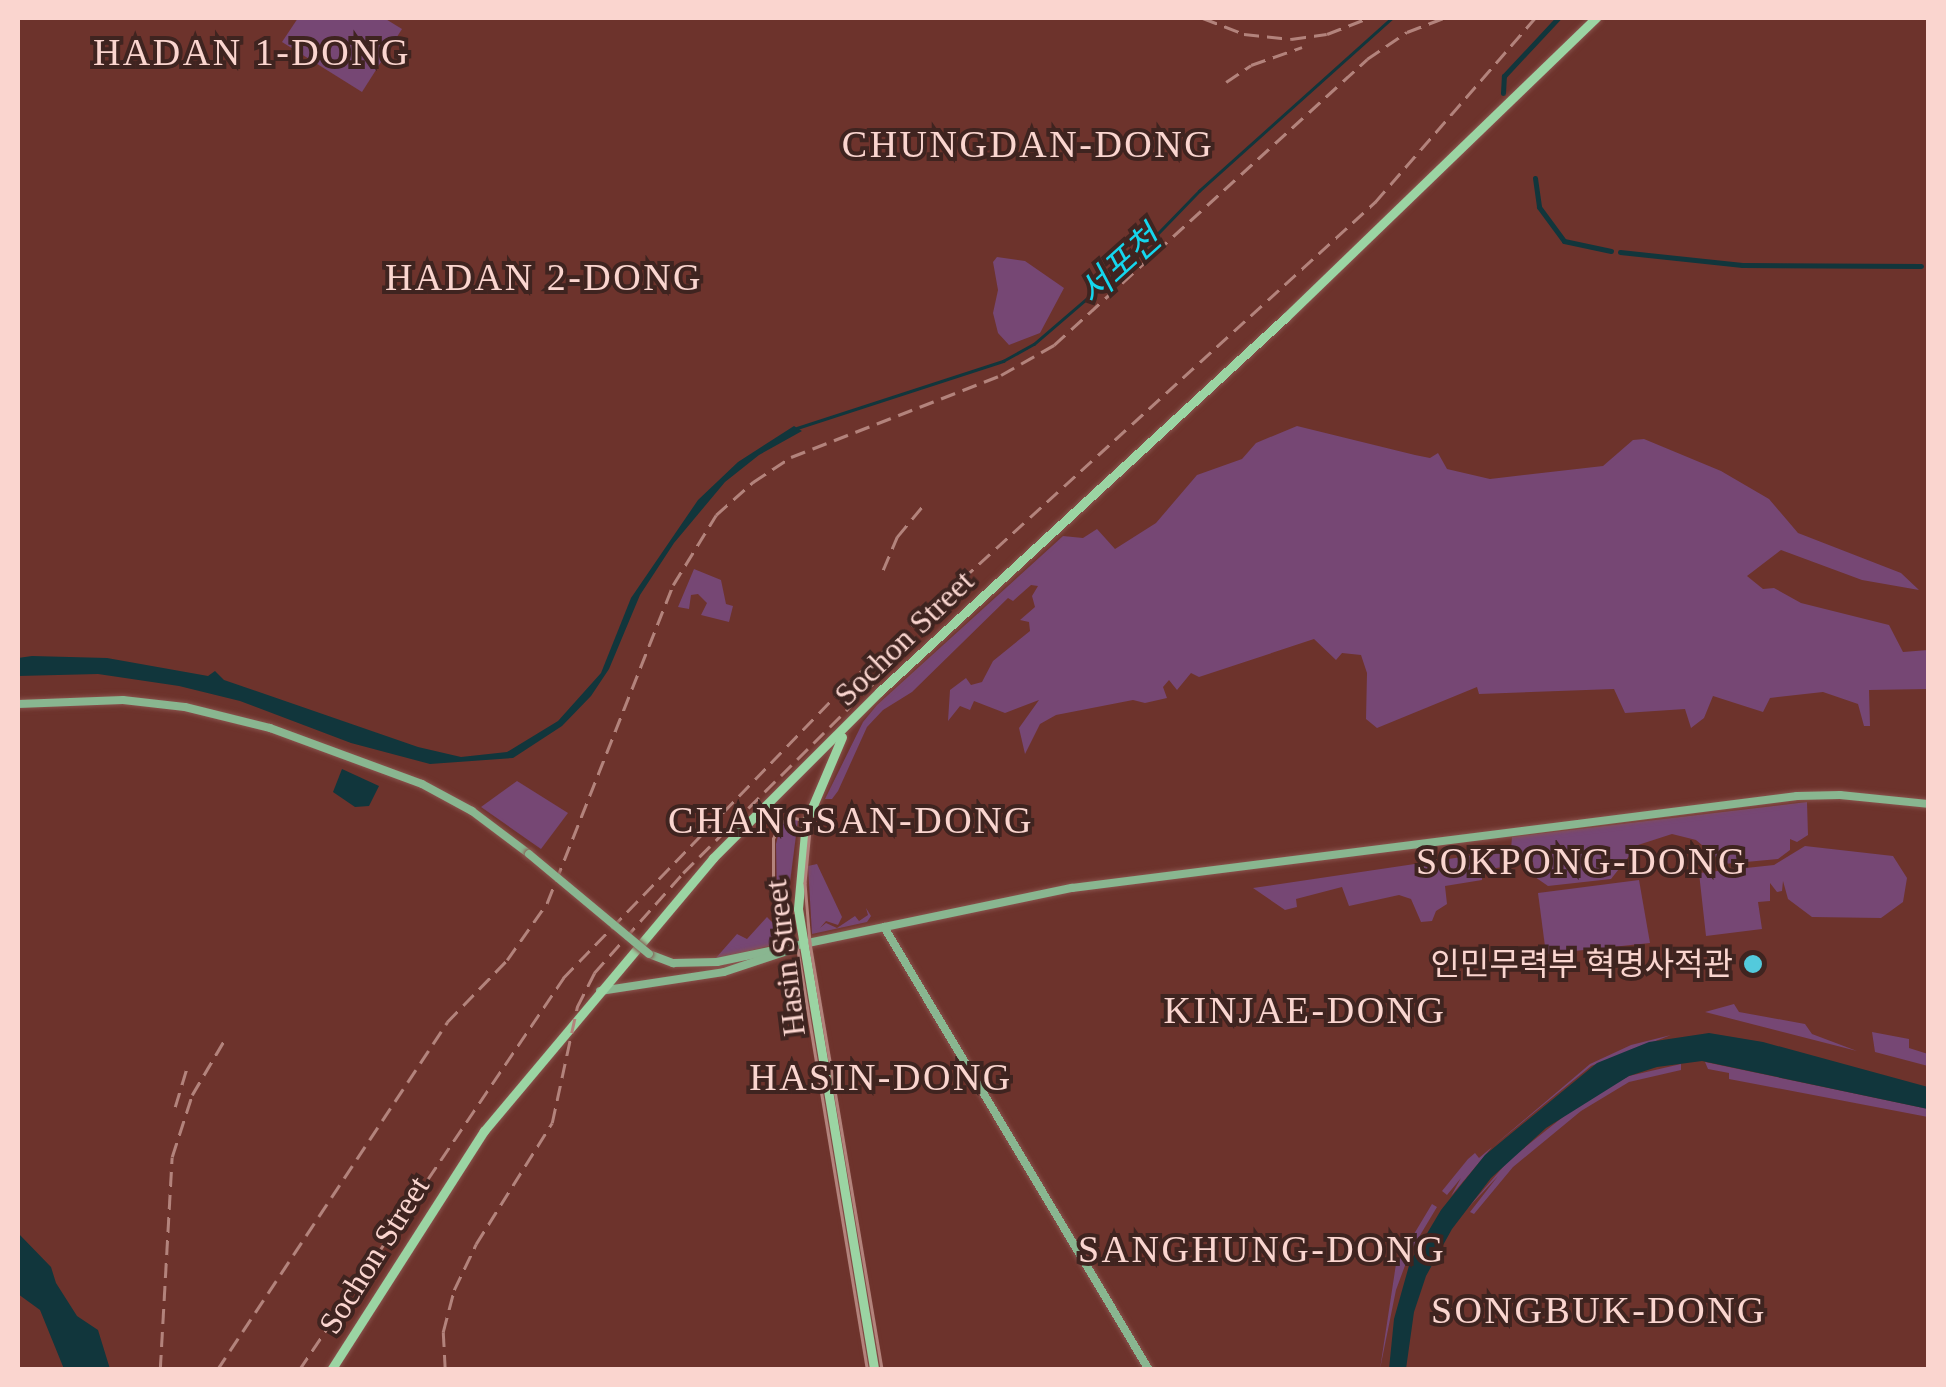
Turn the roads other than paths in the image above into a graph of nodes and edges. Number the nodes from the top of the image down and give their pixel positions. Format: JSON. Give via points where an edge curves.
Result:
{"nodes":[{"id":1,"x":1596,"y":18,"type":"edge"},
{"id":2,"x":18,"y":704,"type":"edge"},
{"id":3,"x":848,"y":726,"type":"junction"},
{"id":4,"x":1928,"y":804,"type":"edge"},
{"id":5,"x":884,"y":928,"type":"junction"},
{"id":6,"x":803,"y":944,"type":"junction"},
{"id":7,"x":600,"y":991,"type":"junction"},
{"id":8,"x":331,"y":1370,"type":"edge"},
{"id":9,"x":874,"y":1370,"type":"edge"},
{"id":10,"x":1149,"y":1370,"type":"edge"}],
"edges":[{"from":1,"to":3,"type":"main road","name":"Sochon Street"},
{"from":2,"to":6,"type":"main road","bridge":true,"via":[[92,698],[185,707],[270,728],[422,784],[472,811],[649,954],[674,963]]},
{"from":3,"to":6,"type":"main road","name":"Hasin Street","via":[[806,822],[797,879]]},
{"from":3,"to":7,"type":"main road","name":"Sochon Street","via":[[714,858]]},
{"from":4,"to":5,"type":"main road","via":[[1797,796],[1072,888]]},
{"from":5,"to":6,"type":"main road"},
{"from":5,"to":10,"type":"main road"},
{"from":6,"to":7,"type":"main road","via":[[744,968]]},
{"from":6,"to":9,"type":"main road","name":"Hasin Street"},
{"from":7,"to":8,"type":"main road","name":"Sochon Street","via":[[469,1153]]}]}
